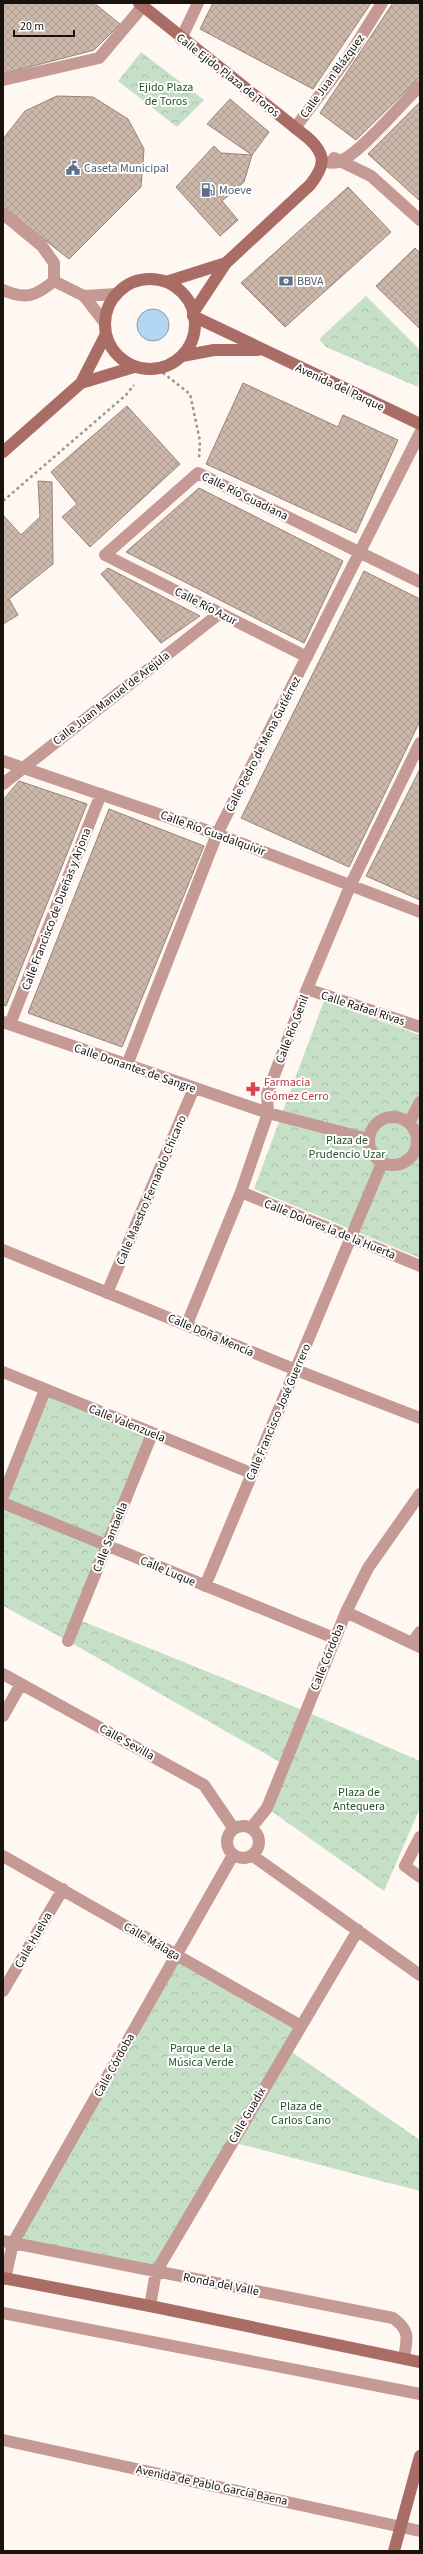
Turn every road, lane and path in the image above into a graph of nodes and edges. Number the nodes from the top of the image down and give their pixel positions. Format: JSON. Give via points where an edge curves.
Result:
{"nodes":[{"id":1,"x":198,"y":3,"type":"edge"},
{"id":2,"x":382,"y":3,"type":"edge"},
{"id":3,"x":141,"y":5,"type":"edge"},
{"id":4,"x":181,"y":39,"type":"junction"},
{"id":5,"x":3,"y":80,"type":"edge"},
{"id":6,"x":420,"y":86,"type":"edge"},
{"id":7,"x":295,"y":128,"type":"junction"},
{"id":8,"x":318,"y":147,"type":"junction"},
{"id":9,"x":322,"y":161,"type":"junction"},
{"id":10,"x":339,"y":162,"type":"junction"},
{"id":11,"x":3,"y":214,"type":"edge"},
{"id":12,"x":420,"y":220,"type":"edge"},
{"id":13,"x":226,"y":263,"type":"junction"},
{"id":14,"x":54,"y":281,"type":"junction"},
{"id":15,"x":166,"y":282,"type":"junction"},
{"id":16,"x":3,"y":290,"type":"edge"},
{"id":17,"x":117,"y":294,"type":"junction"},
{"id":18,"x":84,"y":296,"type":"junction"},
{"id":19,"x":193,"y":315,"type":"junction"},
{"id":20,"x":105,"y":329,"type":"junction"},
{"id":21,"x":260,"y":350,"type":"junction"},
{"id":22,"x":182,"y":356,"type":"junction"},
{"id":23,"x":134,"y":367,"type":"junction"},
{"id":24,"x":158,"y":369,"type":"junction"},
{"id":25,"x":81,"y":383,"type":"junction"},
{"id":26,"x":126,"y":395,"type":"dead end"},
{"id":27,"x":420,"y":424,"type":"edge"},
{"id":28,"x":420,"y":433,"type":"edge"},
{"id":29,"x":3,"y":452,"type":"edge"},
{"id":30,"x":198,"y":473,"type":"junction"},
{"id":31,"x":3,"y":501,"type":"edge"},
{"id":32,"x":360,"y":552,"type":"junction"},
{"id":33,"x":105,"y":555,"type":"joint"},
{"id":34,"x":420,"y":582,"type":"edge"},
{"id":35,"x":220,"y":613,"type":"junction"},
{"id":36,"x":307,"y":657,"type":"junction"},
{"id":37,"x":420,"y":743,"type":"edge"},
{"id":38,"x":3,"y":760,"type":"edge"},
{"id":39,"x":22,"y":768,"type":"junction"},
{"id":40,"x":3,"y":784,"type":"edge"},
{"id":41,"x":101,"y":794,"type":"junction"},
{"id":42,"x":217,"y":834,"type":"junction"},
{"id":43,"x":351,"y":884,"type":"junction"},
{"id":44,"x":420,"y":912,"type":"edge"},
{"id":45,"x":307,"y":989,"type":"junction"},
{"id":46,"x":7,"y":1023,"type":"edge"},
{"id":47,"x":420,"y":1027,"type":"edge"},
{"id":48,"x":127,"y":1066,"type":"junction"},
{"id":49,"x":194,"y":1088,"type":"junction"},
{"id":50,"x":420,"y":1102,"type":"edge"},
{"id":51,"x":268,"y":1113,"type":"junction"},
{"id":52,"x":409,"y":1123,"type":"junction"},
{"id":53,"x":368,"y":1139,"type":"junction"},
{"id":54,"x":419,"y":1145,"type":"edge"},
{"id":55,"x":382,"y":1163,"type":"junction"},
{"id":56,"x":241,"y":1192,"type":"junction"},
{"id":57,"x":351,"y":1237,"type":"junction"},
{"id":58,"x":3,"y":1250,"type":"edge"},
{"id":59,"x":420,"y":1266,"type":"edge"},
{"id":60,"x":107,"y":1293,"type":"junction"},
{"id":61,"x":187,"y":1324,"type":"junction"},
{"id":62,"x":296,"y":1370,"type":"junction"},
{"id":63,"x":3,"y":1372,"type":"edge"},
{"id":64,"x":45,"y":1390,"type":"junction"},
{"id":65,"x":420,"y":1418,"type":"edge"},
{"id":66,"x":152,"y":1434,"type":"junction"},
{"id":67,"x":251,"y":1473,"type":"junction"},
{"id":68,"x":420,"y":1494,"type":"edge"},
{"id":69,"x":3,"y":1496,"type":"edge"},
{"id":70,"x":3,"y":1503,"type":"edge"},
{"id":71,"x":107,"y":1545,"type":"junction"},
{"id":72,"x":205,"y":1586,"type":"junction"},
{"id":73,"x":346,"y":1612,"type":"junction"},
{"id":74,"x":420,"y":1632,"type":"edge"},
{"id":75,"x":334,"y":1638,"type":"junction"},
{"id":76,"x":68,"y":1641,"type":"dead end"},
{"id":77,"x":416,"y":1645,"type":"edge"},
{"id":78,"x":3,"y":1674,"type":"edge"},
{"id":79,"x":21,"y":1684,"type":"junction"},
{"id":80,"x":3,"y":1716,"type":"edge"},
{"id":81,"x":250,"y":1828,"type":"junction"},
{"id":82,"x":234,"y":1829,"type":"junction"},
{"id":83,"x":420,"y":1836,"type":"edge"},
{"id":84,"x":233,"y":1855,"type":"junction"},
{"id":85,"x":3,"y":1856,"type":"edge"},
{"id":86,"x":253,"y":1856,"type":"junction"},
{"id":87,"x":420,"y":1877,"type":"edge"},
{"id":88,"x":63,"y":1889,"type":"junction"},
{"id":89,"x":358,"y":1930,"type":"junction"},
{"id":90,"x":176,"y":1955,"type":"junction"},
{"id":91,"x":420,"y":1975,"type":"edge"},
{"id":92,"x":3,"y":1992,"type":"edge"},
{"id":93,"x":301,"y":2026,"type":"junction"},
{"id":94,"x":8,"y":2242,"type":"edge"},
{"id":95,"x":156,"y":2272,"type":"junction"},
{"id":96,"x":4,"y":2279,"type":"edge"},
{"id":97,"x":150,"y":2306,"type":"junction"},
{"id":98,"x":3,"y":2313,"type":"edge"},
{"id":99,"x":404,"y":2358,"type":"junction"},
{"id":100,"x":420,"y":2362,"type":"edge"},
{"id":101,"x":420,"y":2394,"type":"edge"},
{"id":102,"x":3,"y":2440,"type":"edge"},
{"id":103,"x":420,"y":2456,"type":"edge"},
{"id":104,"x":402,"y":2526,"type":"junction"},
{"id":105,"x":420,"y":2531,"type":"edge"},
{"id":106,"x":394,"y":2551,"type":"edge"}],
"edges":[{"from":1,"to":4,"type":"street"},
{"from":2,"to":7,"type":"street","name":"Calle Juan Blázquez","via":[[347,59]]},
{"from":3,"to":4,"type":"street","name":"Calle Ejido Plaza de Toros"},
{"from":3,"to":5,"type":"street","via":[[99,58]]},
{"from":4,"to":7,"type":"street","name":"Calle Ejido Plaza de Toros","via":[[250,90]]},
{"from":6,"to":10,"type":"street","via":[[354,152]]},
{"from":7,"to":8,"type":"street","name":"Calle Ejido Plaza de Toros"},
{"from":8,"to":9,"type":"street"},
{"from":8,"to":10,"type":"street","name":"Calle Ejido Plaza de Toros"},
{"from":9,"to":10,"type":"street"},
{"from":9,"to":13,"type":"street","via":[[318,174],[310,185]]},
{"from":10,"to":12,"type":"street","name":"Calle Ejido Plaza de Toros","via":[[371,176]]},
{"from":11,"to":14,"type":"street","via":[[42,246],[54,263]]},
{"from":13,"to":15,"type":"street"},
{"from":13,"to":19,"type":"street"},
{"from":14,"to":16,"type":"street","via":[[40,293],[26,297]]},
{"from":14,"to":18,"type":"street"},
{"from":15,"to":17,"type":"street","via":[[134,282]]},
{"from":15,"to":19,"type":"street","via":[[183,294]]},
{"from":17,"to":18,"type":"street"},
{"from":17,"to":20,"type":"street","via":[[110,303]]},
{"from":18,"to":20,"type":"street","via":[[96,308]]},
{"from":19,"to":21,"type":"street","name":"Avenida del Parque"},
{"from":19,"to":22,"type":"street","via":[[194,335]]},
{"from":20,"to":23,"type":"street","via":[[115,354]]},
{"from":20,"to":25,"type":"street"},
{"from":21,"to":22,"type":"street","name":"Avenida del Parque","via":[[206,351]]},
{"from":21,"to":27,"type":"street","name":"Avenida del Parque"},
{"from":22,"to":24,"type":"street"},
{"from":23,"to":24,"type":"street"},
{"from":23,"to":25,"type":"street"},
{"from":24,"to":30,"type":"path","via":[[190,394],[200,441]]},
{"from":25,"to":29,"type":"street"},
{"from":26,"to":31,"type":"path"},
{"from":28,"to":32,"type":"street","name":"Calle Pedro de Mena Gutiérrez"},
{"from":30,"to":32,"type":"street","name":"Calle Río Guadiana"},
{"from":30,"to":33,"type":"street","name":"Calle Río Guadiana"},
{"from":32,"to":34,"type":"street"},
{"from":32,"to":36,"type":"street","name":"Calle Pedro de Mena Gutiérrez"},
{"from":33,"to":35,"type":"street","name":"Calle Río Azur"},
{"from":35,"to":36,"type":"street","name":"Calle Río Azur"},
{"from":35,"to":39,"type":"street","name":"Calle Juan Manuel de Aréjula"},
{"from":36,"to":42,"type":"street","name":"Calle Pedro de Mena Gutiérrez"},
{"from":37,"to":43,"type":"street","name":"Calle Río Genil"},
{"from":38,"to":39,"type":"street","name":"Calle Río Guadalquivir"},
{"from":39,"to":40,"type":"street","name":"Calle Juan Manuel de Aréjula"},
{"from":39,"to":41,"type":"street","name":"Calle Río Guadalquivir"},
{"from":41,"to":42,"type":"street","name":"Calle Río Guadalquivir"},
{"from":41,"to":46,"type":"street","name":"Calle Francisco de Dueñas y Arjona"},
{"from":42,"to":43,"type":"street","name":"Calle Río Guadalquivir"},
{"from":42,"to":48,"type":"street","name":"Calle Pedro de Mena Gutiérrez"},
{"from":43,"to":44,"type":"street","name":"Calle Río Guadalquivir"},
{"from":43,"to":45,"type":"street","name":"Calle Río Genil"},
{"from":45,"to":47,"type":"street","name":"Calle Rafael Rivas"},
{"from":45,"to":51,"type":"street","name":"Calle Río Genil","via":[[267,1094]]},
{"from":46,"to":48,"type":"street","name":"Calle Donantes de Sangre"},
{"from":48,"to":49,"type":"street","name":"Calle Donantes de Sangre"},
{"from":49,"to":51,"type":"street","name":"Calle Donantes de Sangre"},
{"from":49,"to":60,"type":"street","name":"Calle Maestro Fernando Chicano"},
{"from":50,"to":52,"type":"street"},
{"from":51,"to":53,"type":"street","name":"Calle Donantes de Sangre"},
{"from":51,"to":56,"type":"street","name":"Calle Río Genil"},
{"from":52,"to":53,"type":"street","via":[[395,1117],[387,1117],[374,1125]]},
{"from":52,"to":54,"type":"street"},
{"from":53,"to":55,"type":"street","via":[[371,1154]]},
{"from":54,"to":55,"type":"street","via":[[404,1163],[389,1166]]},
{"from":55,"to":57,"type":"street","name":"Calle Francisco José Guerrero"},
{"from":56,"to":57,"type":"street","name":"Calle Dolores la de la Huerta"},
{"from":56,"to":61,"type":"street","name":"Calle Río Genil"},
{"from":57,"to":59,"type":"street","name":"Calle Dolores la de la Huerta"},
{"from":57,"to":62,"type":"street","name":"Calle Francisco José Guerrero"},
{"from":58,"to":60,"type":"street","name":"Calle Doña Mencía"},
{"from":60,"to":61,"type":"street","name":"Calle Doña Mencía"},
{"from":61,"to":62,"type":"street","name":"Calle Doña Mencía"},
{"from":62,"to":65,"type":"street","name":"Calle Doña Mencía"},
{"from":62,"to":67,"type":"street","name":"Calle Francisco José Guerrero"},
{"from":63,"to":64,"type":"street","name":"Calle Valenzuela"},
{"from":64,"to":66,"type":"street","name":"Calle Valenzuela"},
{"from":64,"to":69,"type":"street"},
{"from":66,"to":67,"type":"street","name":"Calle Valenzuela"},
{"from":66,"to":71,"type":"street","name":"Calle Santaella"},
{"from":67,"to":72,"type":"street","name":"Calle Francisco José Guerrero"},
{"from":68,"to":73,"type":"street","name":"Calle Córdoba","via":[[368,1568]]},
{"from":70,"to":71,"type":"street","name":"Calle Luque"},
{"from":71,"to":72,"type":"street","name":"Calle Luque"},
{"from":71,"to":76,"type":"street","name":"Calle Santaella"},
{"from":72,"to":75,"type":"street","name":"Calle Luque"},
{"from":73,"to":75,"type":"street","name":"Calle Córdoba"},
{"from":73,"to":77,"type":"street"},
{"from":74,"to":77,"type":"street"},
{"from":75,"to":81,"type":"street","name":"Calle Córdoba","via":[[268,1808]]},
{"from":78,"to":79,"type":"street","name":"Calle Sevilla"},
{"from":79,"to":80,"type":"street"},
{"from":79,"to":82,"type":"street","name":"Calle Sevilla","via":[[204,1785]]},
{"from":81,"to":82,"type":"street","via":[[245,1826]]},
{"from":81,"to":86,"type":"street","via":[[260,1841]]},
{"from":82,"to":84,"type":"street","via":[[227,1842]]},
{"from":83,"to":87,"type":"street","via":[[405,1866]]},
{"from":84,"to":86,"type":"street","via":[[243,1859]]},
{"from":84,"to":90,"type":"street","name":"Calle Córdoba"},
{"from":85,"to":88,"type":"street","name":"Calle Málaga"},
{"from":86,"to":89,"type":"street"},
{"from":88,"to":90,"type":"street","name":"Calle Málaga"},
{"from":88,"to":92,"type":"street","name":"Calle Huelva"},
{"from":89,"to":91,"type":"street"},
{"from":89,"to":93,"type":"street","name":"Calle Guadix"},
{"from":90,"to":93,"type":"street","name":"Calle Málaga"},
{"from":90,"to":94,"type":"street","name":"Calle Córdoba"},
{"from":93,"to":95,"type":"street","name":"Calle Guadix"},
{"from":94,"to":95,"type":"street","name":"Ronda del Valle"},
{"from":94,"to":96,"type":"street","name":"Calle Córdoba"},
{"from":95,"to":97,"type":"street","name":"Calle Guadix"},
{"from":95,"to":99,"type":"street","name":"Ronda del Valle","via":[[393,2318],[403,2325],[408,2336]]},
{"from":96,"to":97,"type":"street"},
{"from":97,"to":99,"type":"street"},
{"from":98,"to":101,"type":"street"},
{"from":99,"to":100,"type":"street"},
{"from":102,"to":104,"type":"street","name":"Avenida de Pablo García Baena"},
{"from":103,"to":104,"type":"street"},
{"from":104,"to":105,"type":"street","name":"Avenida de Pablo García Baena"},
{"from":104,"to":106,"type":"street"}]}
